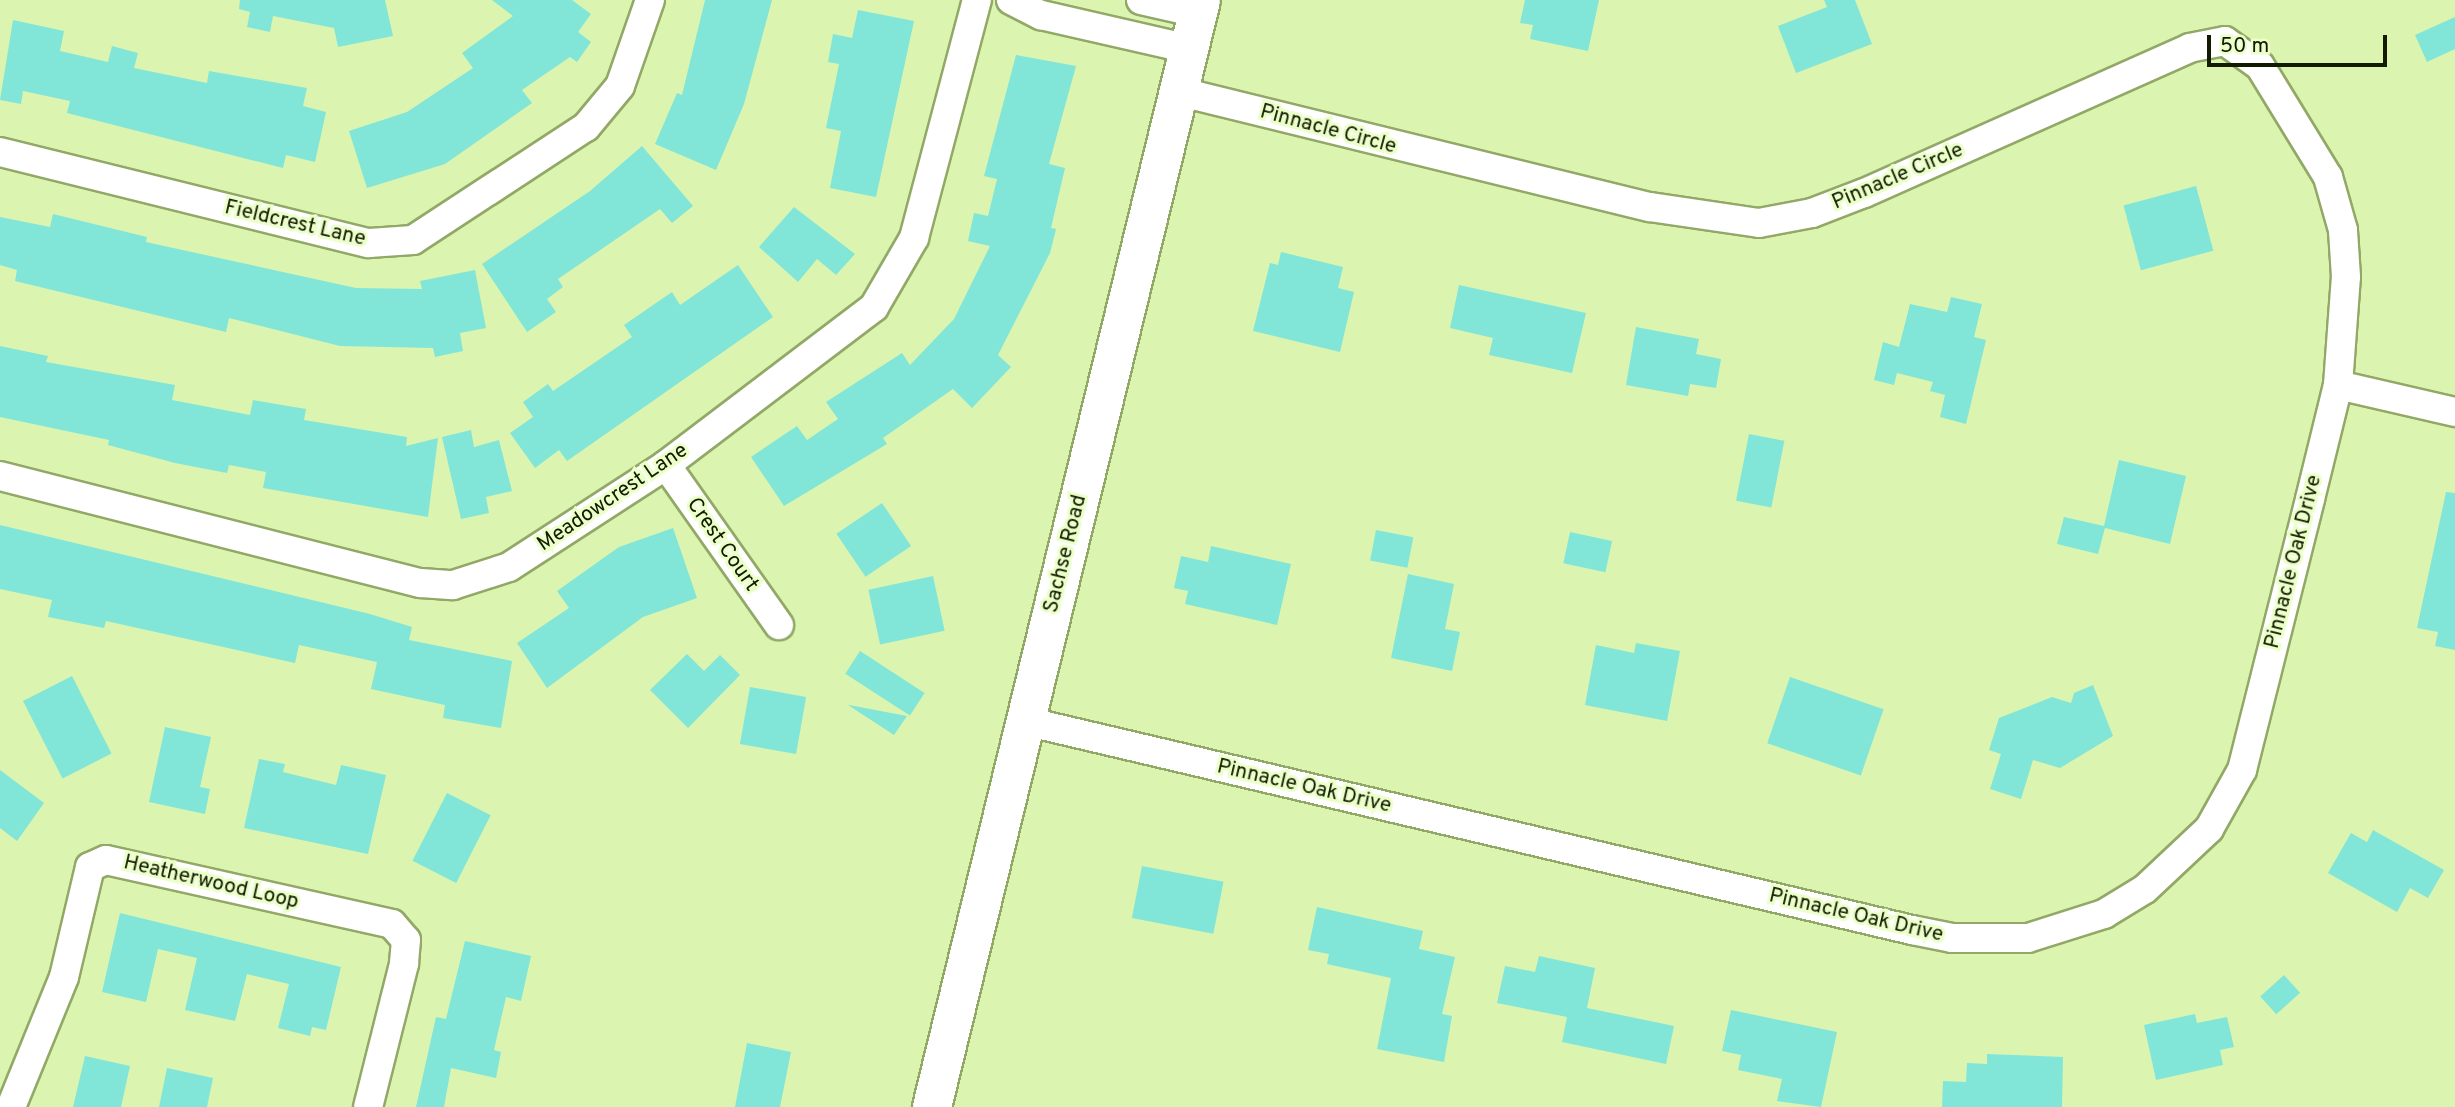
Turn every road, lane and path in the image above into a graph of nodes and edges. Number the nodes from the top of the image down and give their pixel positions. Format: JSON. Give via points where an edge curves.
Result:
{"nodes":[{"id":1,"x":650,"y":0,"type":"edge"},
{"id":2,"x":977,"y":0,"type":"edge"},
{"id":3,"x":1011,"y":0,"type":"edge"},
{"id":4,"x":1141,"y":0,"type":"edge"},
{"id":5,"x":1196,"y":21,"type":"edge"},
{"id":6,"x":1181,"y":92,"type":"junction"},
{"id":7,"x":0,"y":152,"type":"edge"},
{"id":8,"x":2338,"y":385,"type":"junction"},
{"id":9,"x":2455,"y":412,"type":"edge"},
{"id":10,"x":666,"y":465,"type":"junction"},
{"id":11,"x":0,"y":476,"type":"edge"},
{"id":12,"x":779,"y":625,"type":"dead end"},
{"id":13,"x":1025,"y":722,"type":"junction"},
{"id":14,"x":11,"y":1107,"type":"edge"},
{"id":15,"x":368,"y":1107,"type":"edge"},
{"id":16,"x":932,"y":1107,"type":"edge"}],
"edges":[{"from":1,"to":7,"type":"street","name":"Fieldcrest Lane","via":[[620,86],[586,127],[413,240],[369,243]]},
{"from":2,"to":10,"type":"street","name":"Meadowcrest Lane","via":[[914,238],[887,289],[842,337]]},
{"from":3,"to":5,"type":"street","via":[[1041,15]]},
{"from":4,"to":5,"type":"street"},
{"from":5,"to":6,"type":"main road","name":"Sachse Road"},
{"from":6,"to":8,"type":"street","name":"Pinnacle Circle","via":[[1649,207],[1759,223],[1812,213],[1864,193],[2190,48],[2225,41],[2260,66],[2328,177],[2343,230],[2346,277]]},
{"from":6,"to":13,"type":"main road","name":"Sachse Road"},
{"from":8,"to":9,"type":"street"},
{"from":8,"to":13,"type":"street","name":"Pinnacle Oak Drive","via":[[2242,770],[2209,829],[2178,861],[2145,889],[2069,929],[2028,938],[1952,938]]},
{"from":10,"to":11,"type":"street","name":"Meadowcrest Lane","via":[[509,567],[453,585],[388,577]]},
{"from":10,"to":12,"type":"street","name":"Crest Court"},
{"from":13,"to":16,"type":"main road","name":"Sachse Road"},
{"from":14,"to":15,"type":"street","name":"Heatherwood Loop","via":[[64,977],[90,867],[106,860],[392,924],[406,940],[404,964]]}]}
